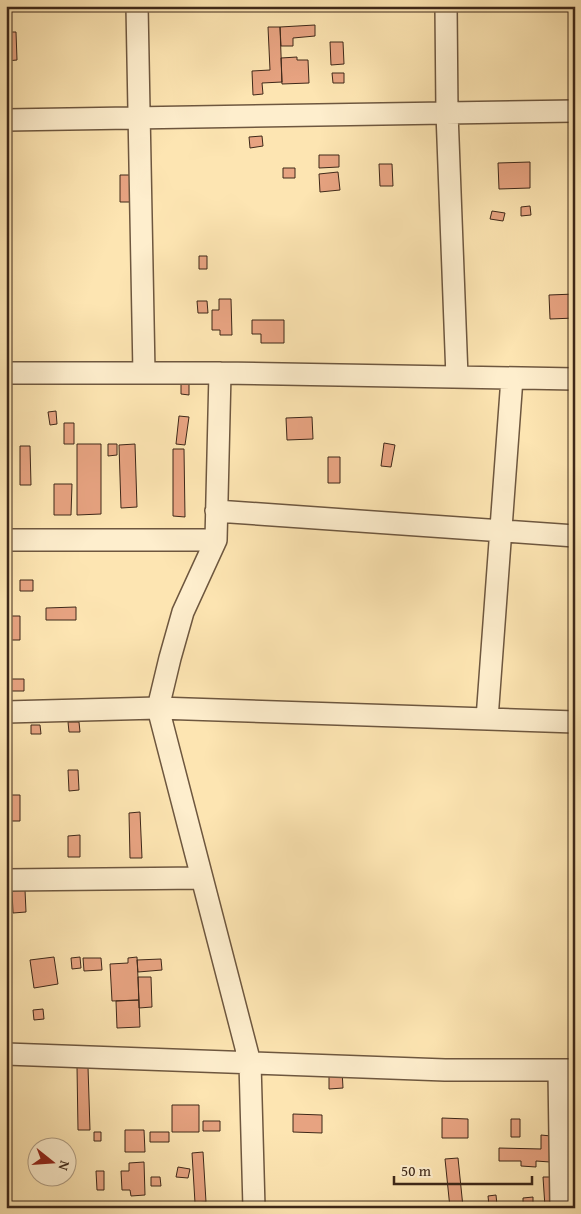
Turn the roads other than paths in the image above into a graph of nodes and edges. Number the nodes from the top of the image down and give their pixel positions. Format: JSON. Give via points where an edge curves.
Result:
{"nodes":[{"id":1,"x":137,"y":6,"type":"edge"},
{"id":2,"x":446,"y":6,"type":"edge"},
{"id":3,"x":575,"y":111,"type":"edge"},
{"id":4,"x":447,"y":113,"type":"junction"},
{"id":5,"x":139,"y":117,"type":"junction"},
{"id":6,"x":6,"y":120,"type":"edge"},
{"id":7,"x":6,"y":373,"type":"edge"},
{"id":8,"x":144,"y":373,"type":"junction"},
{"id":9,"x":220,"y":373,"type":"junction"},
{"id":10,"x":457,"y":377,"type":"junction"},
{"id":11,"x":512,"y":378,"type":"junction"},
{"id":12,"x":575,"y":379,"type":"edge"},
{"id":13,"x":216,"y":511,"type":"junction"},
{"id":14,"x":501,"y":531,"type":"junction"},
{"id":15,"x":575,"y":536,"type":"edge"},
{"id":16,"x":6,"y":540,"type":"edge"},
{"id":17,"x":216,"y":540,"type":"junction"},
{"id":18,"x":158,"y":708,"type":"junction"},
{"id":19,"x":6,"y":712,"type":"edge"},
{"id":20,"x":487,"y":719,"type":"junction"},
{"id":21,"x":575,"y":722,"type":"edge"},
{"id":22,"x":202,"y":878,"type":"junction"},
{"id":23,"x":6,"y":880,"type":"edge"},
{"id":24,"x":6,"y":1054,"type":"edge"},
{"id":25,"x":250,"y":1063,"type":"junction"},
{"id":26,"x":567,"y":1070,"type":"edge"},
{"id":27,"x":254,"y":1208,"type":"edge"},
{"id":28,"x":561,"y":1208,"type":"edge"}],
"edges":[{"from":1,"to":5,"type":"street"},
{"from":2,"to":4,"type":"street"},
{"from":3,"to":4,"type":"street"},
{"from":4,"to":5,"type":"street"},
{"from":4,"to":10,"type":"street"},
{"from":5,"to":6,"type":"street"},
{"from":5,"to":8,"type":"street"},
{"from":7,"to":8,"type":"street"},
{"from":8,"to":9,"type":"street"},
{"from":9,"to":10,"type":"street"},
{"from":9,"to":13,"type":"street"},
{"from":10,"to":11,"type":"street"},
{"from":11,"to":12,"type":"street"},
{"from":11,"to":14,"type":"street"},
{"from":13,"to":14,"type":"street"},
{"from":13,"to":17,"type":"street"},
{"from":14,"to":15,"type":"street"},
{"from":14,"to":20,"type":"street"},
{"from":16,"to":17,"type":"street"},
{"from":17,"to":18,"type":"street","via":[[184,612]]},
{"from":18,"to":19,"type":"street"},
{"from":18,"to":20,"type":"street"},
{"from":18,"to":22,"type":"street"},
{"from":20,"to":21,"type":"street"},
{"from":22,"to":23,"type":"street"},
{"from":22,"to":25,"type":"street"},
{"from":24,"to":25,"type":"street"},
{"from":25,"to":26,"type":"street","via":[[445,1070]]},
{"from":25,"to":27,"type":"street"},
{"from":26,"to":28,"type":"street"}]}
